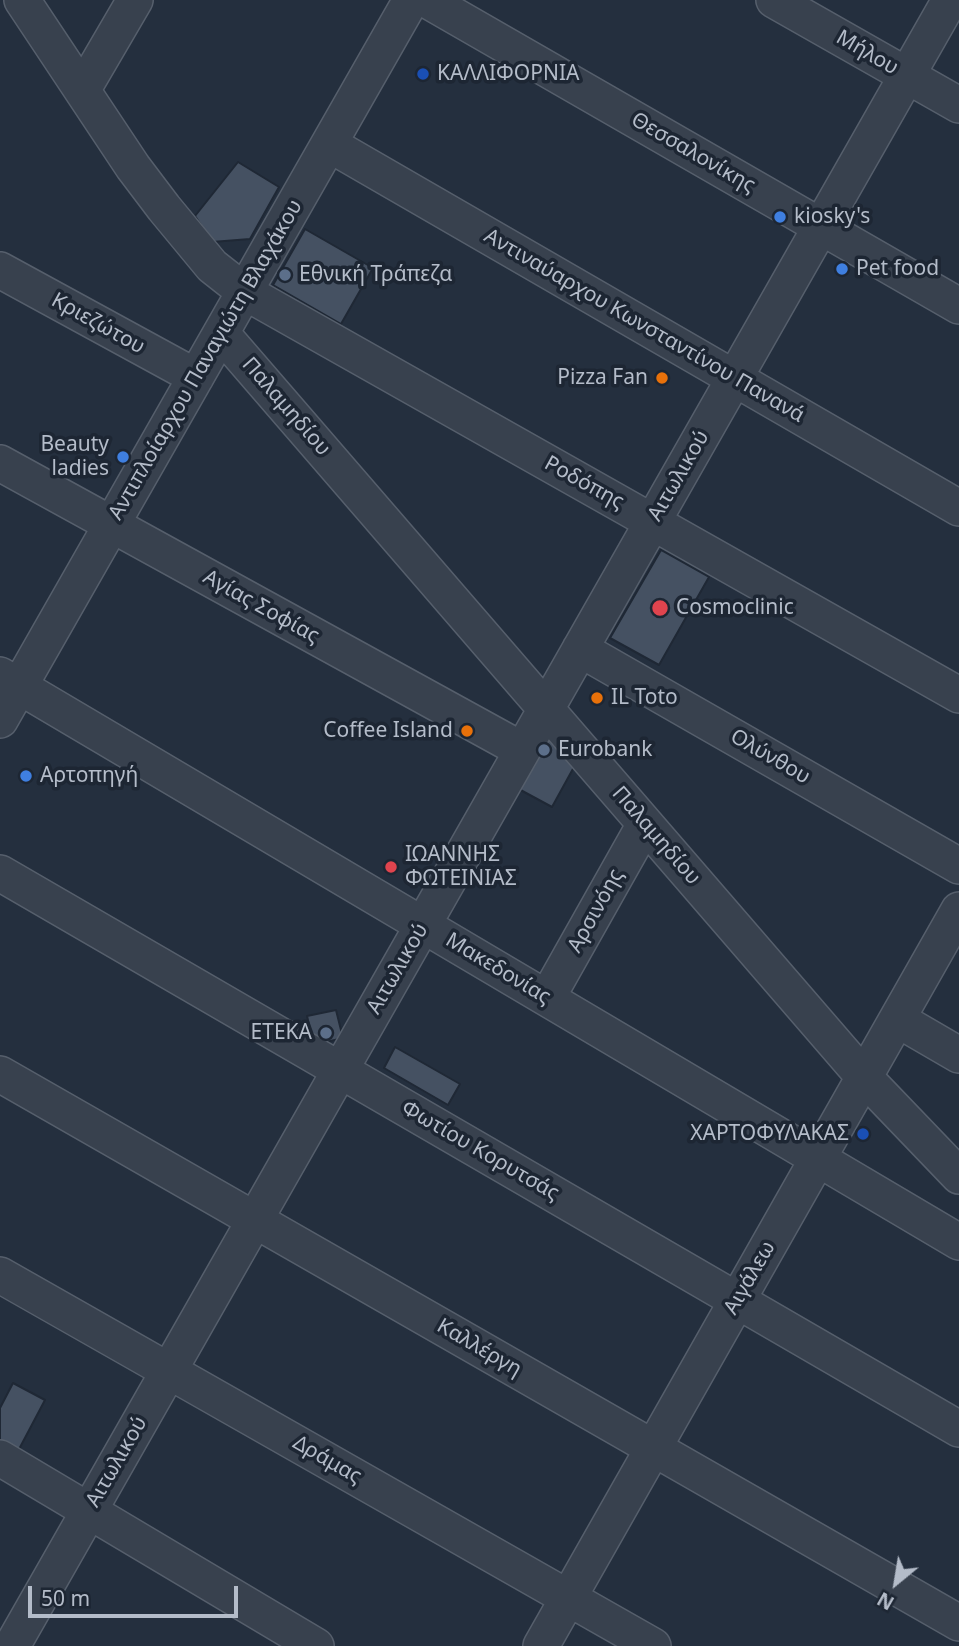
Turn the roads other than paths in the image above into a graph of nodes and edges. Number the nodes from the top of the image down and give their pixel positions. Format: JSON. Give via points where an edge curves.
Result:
{"nodes":[{"id":1,"x":22,"y":0,"type":"edge"},
{"id":2,"x":135,"y":0,"type":"edge"},
{"id":3,"x":411,"y":0,"type":"edge"},
{"id":4,"x":427,"y":0,"type":"edge"},
{"id":5,"x":774,"y":0,"type":"edge"},
{"id":6,"x":950,"y":0,"type":"edge"},
{"id":7,"x":907,"y":76,"type":"junction"},
{"id":8,"x":83,"y":89,"type":"junction"},
{"id":9,"x":959,"y":105,"type":"edge"},
{"id":10,"x":329,"y":144,"type":"junction"},
{"id":11,"x":821,"y":227,"type":"junction"},
{"id":12,"x":0,"y":270,"type":"edge"},
{"id":13,"x":245,"y":292,"type":"junction"},
{"id":14,"x":959,"y":306,"type":"edge"},
{"id":15,"x":221,"y":332,"type":"junction"},
{"id":16,"x":196,"y":377,"type":"junction"},
{"id":17,"x":735,"y":378,"type":"junction"},
{"id":18,"x":0,"y":463,"type":"edge"},
{"id":19,"x":959,"y":508,"type":"edge"},
{"id":20,"x":653,"y":522,"type":"junction"},
{"id":21,"x":112,"y":524,"type":"junction"},
{"id":22,"x":580,"y":649,"type":"junction"},
{"id":23,"x":10,"y":681,"type":"edge"},
{"id":24,"x":959,"y":695,"type":"edge"},
{"id":25,"x":546,"y":709,"type":"junction"},
{"id":26,"x":0,"y":720,"type":"edge"},
{"id":27,"x":522,"y":750,"type":"junction"},
{"id":28,"x":645,"y":824,"type":"junction"},
{"id":29,"x":959,"y":866,"type":"edge"},
{"id":30,"x":0,"y":873,"type":"edge"},
{"id":31,"x":959,"y":911,"type":"edge"},
{"id":32,"x":423,"y":925,"type":"junction"},
{"id":33,"x":547,"y":999,"type":"junction"},
{"id":34,"x":897,"y":1019,"type":"junction"},
{"id":35,"x":959,"y":1055,"type":"edge"},
{"id":36,"x":340,"y":1070,"type":"junction"},
{"id":37,"x":0,"y":1074,"type":"edge"},
{"id":38,"x":864,"y":1077,"type":"junction"},
{"id":39,"x":818,"y":1159,"type":"junction"},
{"id":40,"x":959,"y":1176,"type":"edge"},
{"id":41,"x":255,"y":1220,"type":"junction"},
{"id":42,"x":959,"y":1242,"type":"edge"},
{"id":43,"x":0,"y":1275,"type":"edge"},
{"id":44,"x":737,"y":1301,"type":"junction"},
{"id":45,"x":169,"y":1371,"type":"junction"},
{"id":46,"x":959,"y":1429,"type":"edge"},
{"id":47,"x":653,"y":1448,"type":"junction"},
{"id":48,"x":0,"y":1458,"type":"edge"},
{"id":49,"x":89,"y":1510,"type":"junction"},
{"id":50,"x":568,"y":1598,"type":"junction"},
{"id":51,"x":953,"y":1626,"type":"edge"},
{"id":52,"x":12,"y":1646,"type":"edge"},
{"id":53,"x":316,"y":1646,"type":"edge"},
{"id":54,"x":541,"y":1646,"type":"edge"},
{"id":55,"x":653,"y":1646,"type":"edge"}],
"edges":[{"from":1,"to":8,"type":"street"},
{"from":2,"to":8,"type":"street"},
{"from":3,"to":10,"type":"street","name":"Αντιπλοίαρχου Παναγιώτη Βλαχάκου"},
{"from":4,"to":11,"type":"street","name":"Θεσσαλονίκης"},
{"from":5,"to":7,"type":"street","name":"Μήλου"},
{"from":6,"to":7,"type":"street","name":"Αιτωλικού"},
{"from":7,"to":9,"type":"street","name":"Μήλου"},
{"from":7,"to":11,"type":"street","name":"Αιτωλικού"},
{"from":8,"to":13,"type":"street","via":[[164,208],[212,266]]},
{"from":10,"to":13,"type":"street","name":"Αντιπλοίαρχου Παναγιώτη Βλαχάκου"},
{"from":10,"to":17,"type":"street","name":"Αντιναύαρχου Κωνσταντίνου Πανανά"},
{"from":11,"to":14,"type":"street","name":"Θεσσαλονίκης"},
{"from":11,"to":17,"type":"street","name":"Αιτωλικού"},
{"from":12,"to":16,"type":"street","name":"Κριεζώτου"},
{"from":13,"to":15,"type":"street","name":"Αντιπλοίαρχου Παναγιώτη Βλαχάκου"},
{"from":13,"to":20,"type":"street","name":"Ροδόπης"},
{"from":15,"to":16,"type":"street","name":"Αντιπλοίαρχου Παναγιώτη Βλαχάκου"},
{"from":15,"to":25,"type":"street","name":"Παλαμηδίου"},
{"from":16,"to":21,"type":"street","name":"Αντιπλοίαρχου Παναγιώτη Βλαχάκου"},
{"from":17,"to":19,"type":"street","name":"Αντιναύαρχου Κωνσταντίνου Πανανά"},
{"from":17,"to":20,"type":"street","name":"Αιτωλικού"},
{"from":18,"to":21,"type":"street","name":"Αγίας Σοφίας"},
{"from":20,"to":22,"type":"street","name":"Αιτωλικού"},
{"from":20,"to":24,"type":"street","name":"Ροδόπης"},
{"from":21,"to":23,"type":"street","name":"Αντιπλοίαρχου Παναγιώτη Βλαχάκου"},
{"from":21,"to":27,"type":"street","name":"Αγίας Σοφίας"},
{"from":22,"to":25,"type":"street","name":"Αιτωλικού"},
{"from":22,"to":29,"type":"street","name":"Ολύνθου"},
{"from":23,"to":26,"type":"street","name":"Αντιπλοίαρχου Παναγιώτη Βλαχάκου"},
{"from":23,"to":32,"type":"street","name":"Μακεδονίας"},
{"from":25,"to":27,"type":"street","name":"Αιτωλικού"},
{"from":25,"to":28,"type":"street","name":"Παλαμηδίου"},
{"from":27,"to":32,"type":"street","name":"Αιτωλικού"},
{"from":28,"to":33,"type":"street","name":"Αρσινόης"},
{"from":28,"to":38,"type":"street","name":"Παλαμηδίου"},
{"from":30,"to":36,"type":"street","name":"Φωτίου Κορυτσάς"},
{"from":31,"to":34,"type":"street","name":"Αιγάλεω"},
{"from":32,"to":33,"type":"street","name":"Μακεδονίας"},
{"from":32,"to":36,"type":"street","name":"Αιτωλικού"},
{"from":33,"to":39,"type":"street","name":"Μακεδονίας"},
{"from":34,"to":35,"type":"street"},
{"from":34,"to":38,"type":"street","name":"Αιγάλεω"},
{"from":36,"to":41,"type":"street","name":"Αιτωλικού"},
{"from":36,"to":44,"type":"street","name":"Φωτίου Κορυτσάς"},
{"from":37,"to":41,"type":"street","name":"Καλλέργη"},
{"from":38,"to":39,"type":"street","name":"Αιγάλεω"},
{"from":38,"to":40,"type":"street","name":"Παλαμηδίου"},
{"from":39,"to":42,"type":"street","name":"Μακεδονίας"},
{"from":39,"to":44,"type":"street","name":"Αιγάλεω"},
{"from":41,"to":45,"type":"street","name":"Αιτωλικού"},
{"from":41,"to":47,"type":"street","name":"Καλλέργη"},
{"from":43,"to":45,"type":"street","name":"Δράμας"},
{"from":44,"to":46,"type":"street","name":"Φωτίου Κορυτσάς"},
{"from":44,"to":47,"type":"street","name":"Αιγάλεω"},
{"from":45,"to":49,"type":"street","name":"Αιτωλικού"},
{"from":45,"to":50,"type":"street","name":"Δράμας"},
{"from":47,"to":50,"type":"street","name":"Αιγάλεω"},
{"from":47,"to":51,"type":"street","name":"Καλλέργη"},
{"from":48,"to":49,"type":"street"},
{"from":49,"to":52,"type":"street","name":"Αιτωλικού"},
{"from":49,"to":53,"type":"street"},
{"from":50,"to":54,"type":"street","name":"Αιγάλεω"},
{"from":50,"to":55,"type":"street","name":"Δράμας"}]}
